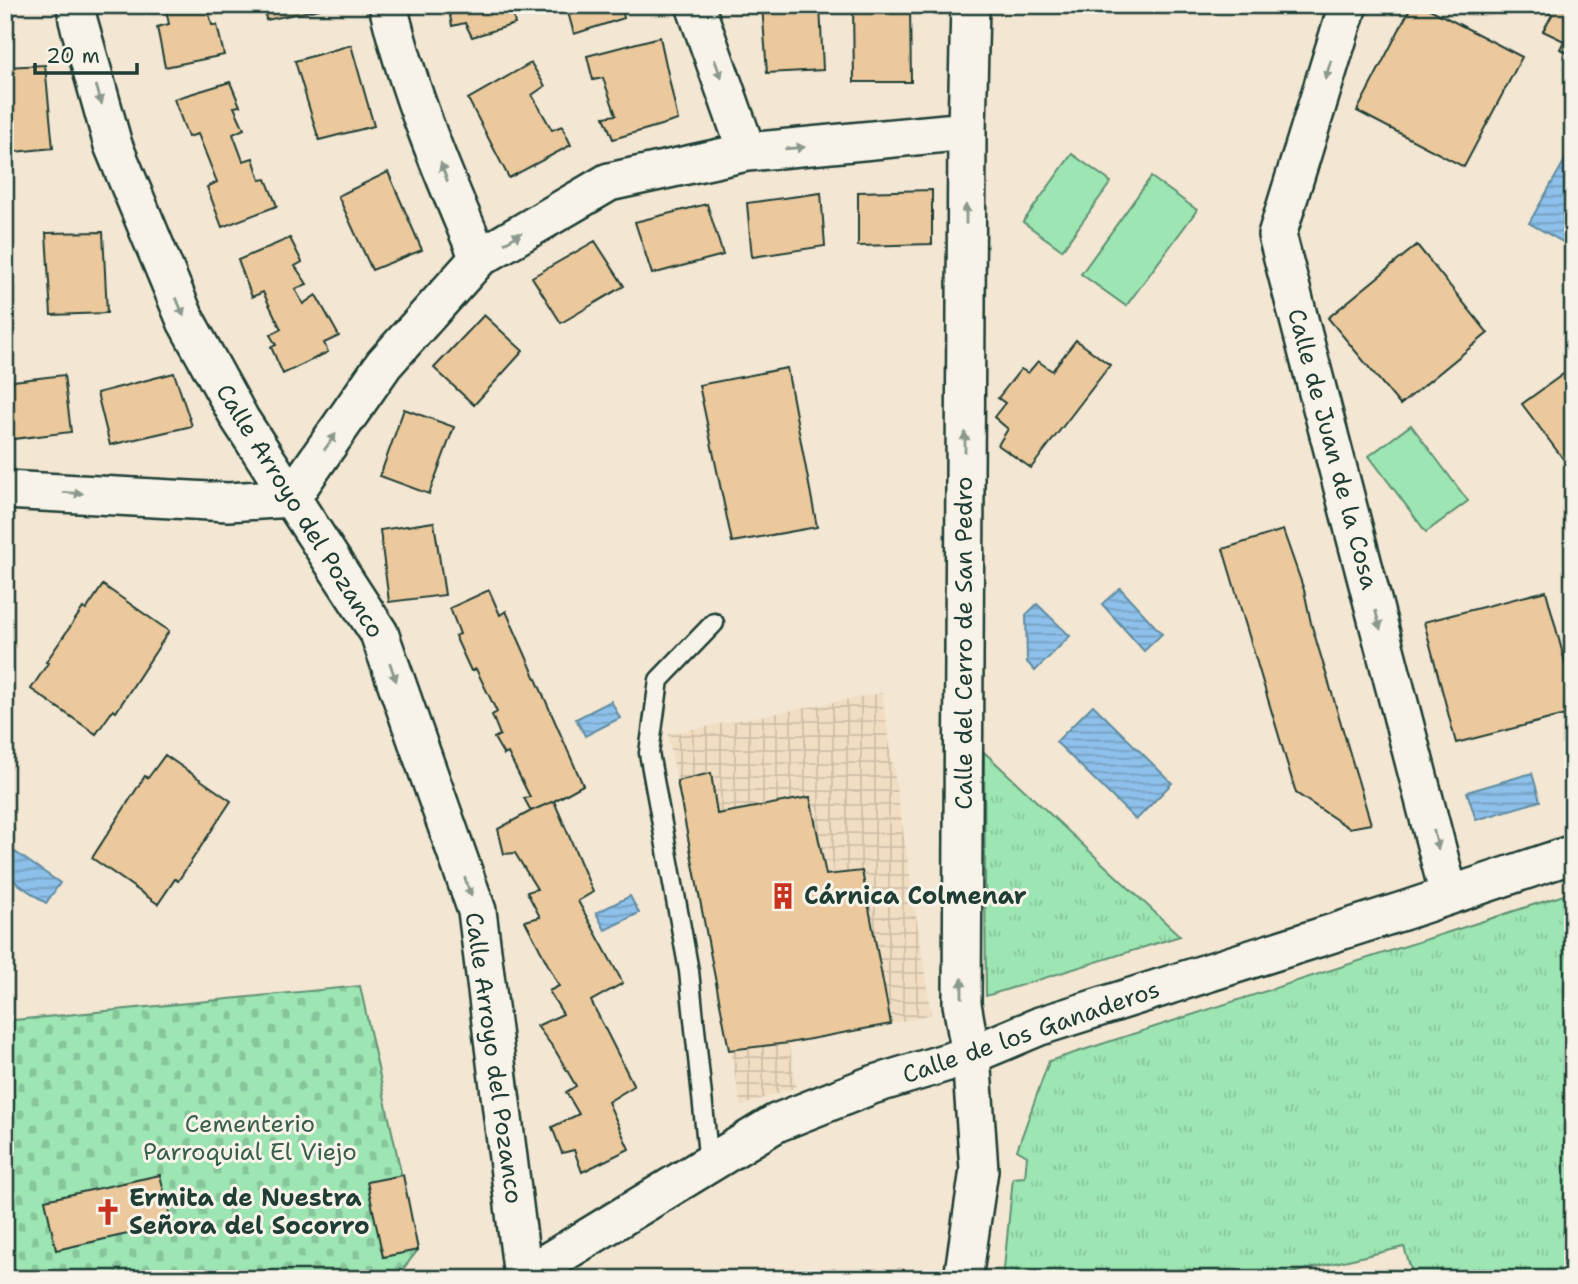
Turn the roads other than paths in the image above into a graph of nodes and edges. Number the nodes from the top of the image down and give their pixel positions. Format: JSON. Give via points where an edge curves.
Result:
{"nodes":[{"id":1,"x":76,"y":5,"type":"edge"},
{"id":2,"x":388,"y":5,"type":"edge"},
{"id":3,"x":695,"y":5,"type":"edge"},
{"id":4,"x":970,"y":5,"type":"edge"},
{"id":5,"x":1348,"y":5,"type":"edge"},
{"id":6,"x":967,"y":131,"type":"junction"},
{"id":7,"x":747,"y":152,"type":"junction"},
{"id":8,"x":479,"y":258,"type":"junction"},
{"id":9,"x":5,"y":490,"type":"edge"},
{"id":10,"x":291,"y":498,"type":"junction"},
{"id":11,"x":715,"y":623,"type":"dead end"},
{"id":12,"x":1573,"y":854,"type":"edge"},
{"id":13,"x":1449,"y":895,"type":"junction"},
{"id":14,"x":971,"y":1055,"type":"junction"},
{"id":15,"x":709,"y":1164,"type":"junction"},
{"id":16,"x":522,"y":1278,"type":"edge"},
{"id":17,"x":963,"y":1279,"type":"edge"}],
"edges":[{"from":1,"to":10,"type":"street","name":"Calle Arroyo del Pozanco","one_way":true,"via":[[113,145],[186,321],[240,419]]},
{"from":8,"to":2,"type":"street","one_way":true,"via":[[401,56]]},
{"from":3,"to":7,"type":"street","one_way":true},
{"from":4,"to":6,"type":"street","name":"Calle del Cerro de San Pedro"},
{"from":5,"to":13,"type":"street","name":"Calle de Juan de la Cosa","one_way":true,"via":[[1277,235]]},
{"from":7,"to":6,"type":"street","one_way":true},
{"from":14,"to":6,"type":"street","name":"Calle del Cerro de San Pedro","one_way":true,"via":[[962,1004]]},
{"from":8,"to":7,"type":"street","one_way":true,"via":[[609,182]]},
{"from":10,"to":8,"type":"street","one_way":true,"via":[[384,364]]},
{"from":9,"to":10,"type":"street","one_way":true,"via":[[228,502]]},
{"from":10,"to":16,"type":"street","name":"Calle Arroyo del Pozanco","one_way":true,"via":[[379,633],[477,911]]},
{"from":11,"to":15,"type":"lane","via":[[659,680],[649,753],[689,971]]},
{"from":12,"to":13,"type":"street","name":"Calle de los Ganaderos"},
{"from":13,"to":14,"type":"street","name":"Calle de los Ganaderos","via":[[1040,1026]]},
{"from":14,"to":15,"type":"street","name":"Calle de los Ganaderos","via":[[872,1085],[776,1124]]},
{"from":14,"to":17,"type":"street","name":"Calle del Cerro de San Pedro","via":[[979,1170]]},
{"from":15,"to":16,"type":"street","name":"Calle de los Ganaderos"}]}
